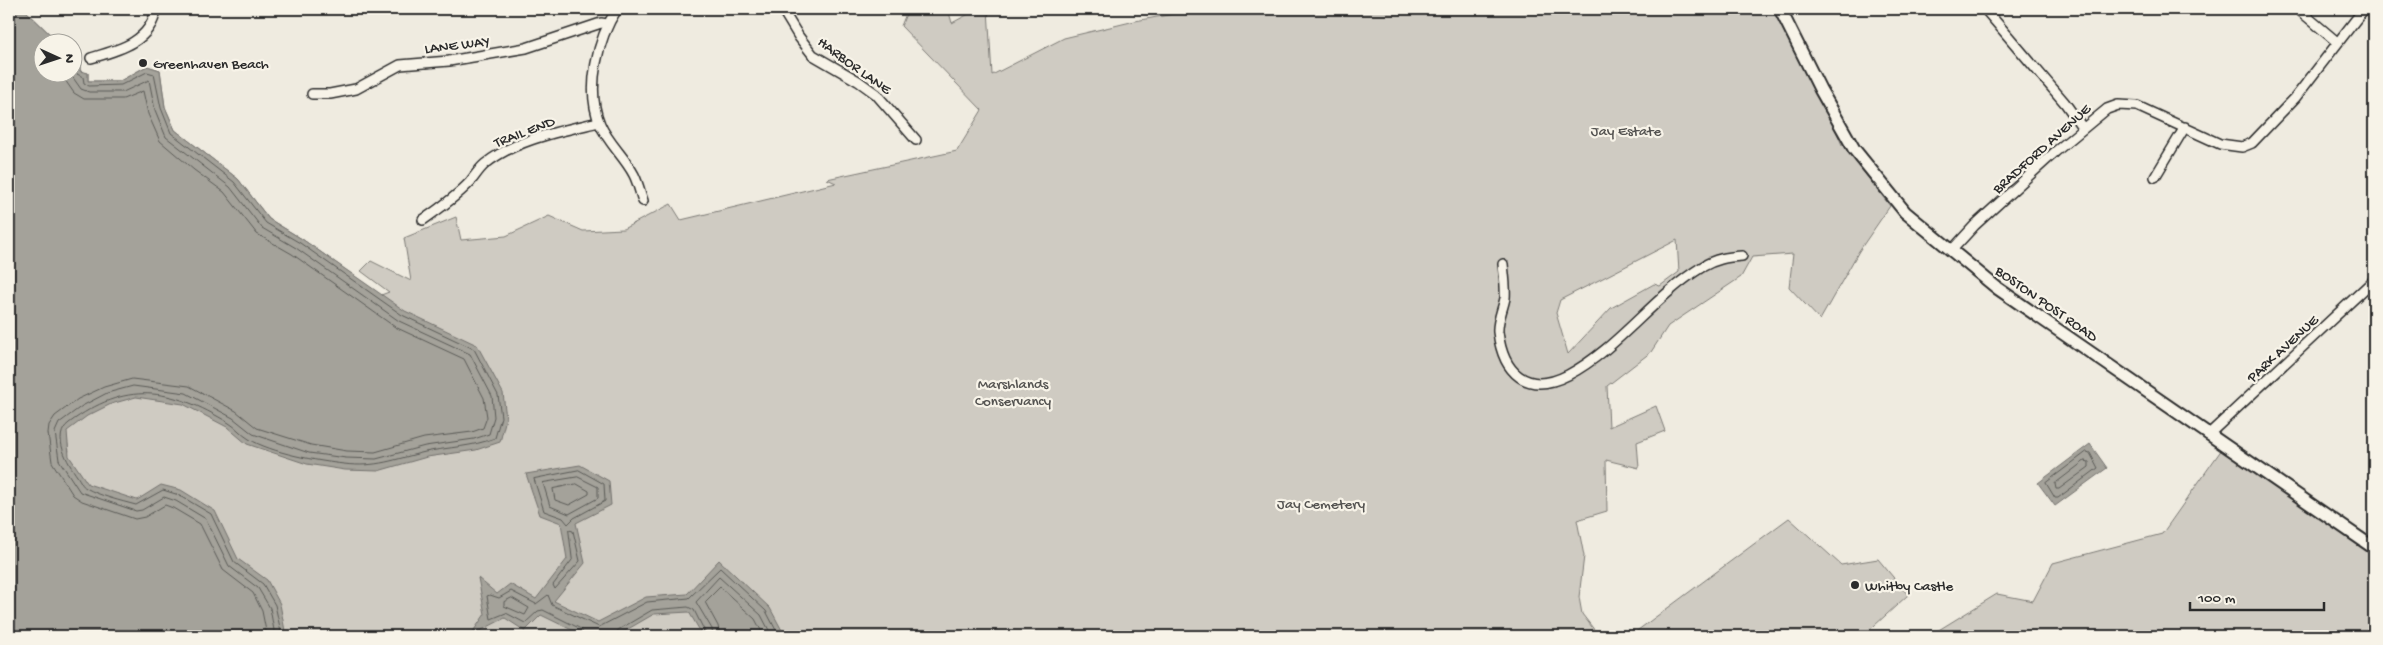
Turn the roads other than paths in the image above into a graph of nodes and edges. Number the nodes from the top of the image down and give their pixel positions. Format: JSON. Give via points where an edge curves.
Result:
{"nodes":[{"id":1,"x":156,"y":9,"type":"edge"},
{"id":2,"x":617,"y":9,"type":"edge"},
{"id":3,"x":782,"y":9,"type":"edge"},
{"id":4,"x":1780,"y":9,"type":"edge"},
{"id":5,"x":1985,"y":9,"type":"edge"},
{"id":6,"x":2298,"y":9,"type":"edge"},
{"id":7,"x":2364,"y":9,"type":"edge"},
{"id":8,"x":607,"y":24,"type":"junction"},
{"id":9,"x":2337,"y":42,"type":"junction"},
{"id":10,"x":90,"y":58,"type":"dead end"},
{"id":11,"x":312,"y":94,"type":"dead end"},
{"id":12,"x":599,"y":122,"type":"junction"},
{"id":13,"x":2185,"y":127,"type":"junction"},
{"id":14,"x":2082,"y":128,"type":"junction"},
{"id":15,"x":916,"y":140,"type":"dead end"},
{"id":16,"x":2154,"y":177,"type":"dead end"},
{"id":17,"x":643,"y":201,"type":"dead end"},
{"id":18,"x":422,"y":220,"type":"dead end"},
{"id":19,"x":1951,"y":251,"type":"junction"},
{"id":20,"x":1742,"y":256,"type":"dead end"},
{"id":21,"x":1503,"y":264,"type":"dead end"},
{"id":22,"x":2374,"y":280,"type":"edge"},
{"id":23,"x":2208,"y":435,"type":"junction"},
{"id":24,"x":2374,"y":548,"type":"edge"}],
"edges":[{"from":1,"to":10,"type":"street","via":[[155,20],[137,41]]},
{"from":2,"to":8,"type":"street"},
{"from":3,"to":15,"type":"street","name":"HARBOR LANE","via":[[813,55],[876,94]]},
{"from":4,"to":19,"type":"main road","name":"BOSTON POST ROAD","via":[[1854,149],[1905,212]]},
{"from":5,"to":14,"type":"street","via":[[2065,103]]},
{"from":6,"to":9,"type":"street"},
{"from":7,"to":9,"type":"street","name":"BRADFORD AVENUE"},
{"from":8,"to":11,"type":"street","name":"LANE WAY","via":[[601,23],[526,48],[449,61],[400,65],[356,89]]},
{"from":8,"to":12,"type":"street","via":[[595,69]]},
{"from":9,"to":13,"type":"street","name":"BRADFORD AVENUE","via":[[2295,98],[2252,143],[2242,147],[2220,144]]},
{"from":12,"to":17,"type":"street","via":[[611,145],[634,174]]},
{"from":12,"to":18,"type":"street","name":"TRAIL END","via":[[503,151],[483,165],[450,201]]},
{"from":13,"to":14,"type":"street","name":"BRADFORD AVENUE","via":[[2137,106],[2118,105],[2099,114]]},
{"from":13,"to":16,"type":"street"},
{"from":14,"to":19,"type":"street","name":"BRADFORD AVENUE","via":[[1975,225]]},
{"from":19,"to":23,"type":"main road","name":"BOSTON POST ROAD","via":[[1997,288]]},
{"from":20,"to":21,"type":"street","via":[[1721,258],[1674,287],[1568,375],[1534,383],[1508,367],[1498,330],[1505,297]]},
{"from":22,"to":23,"type":"street","name":"PARK AVENUE"},
{"from":23,"to":24,"type":"main road","name":"BOSTON POST ROAD"}]}
